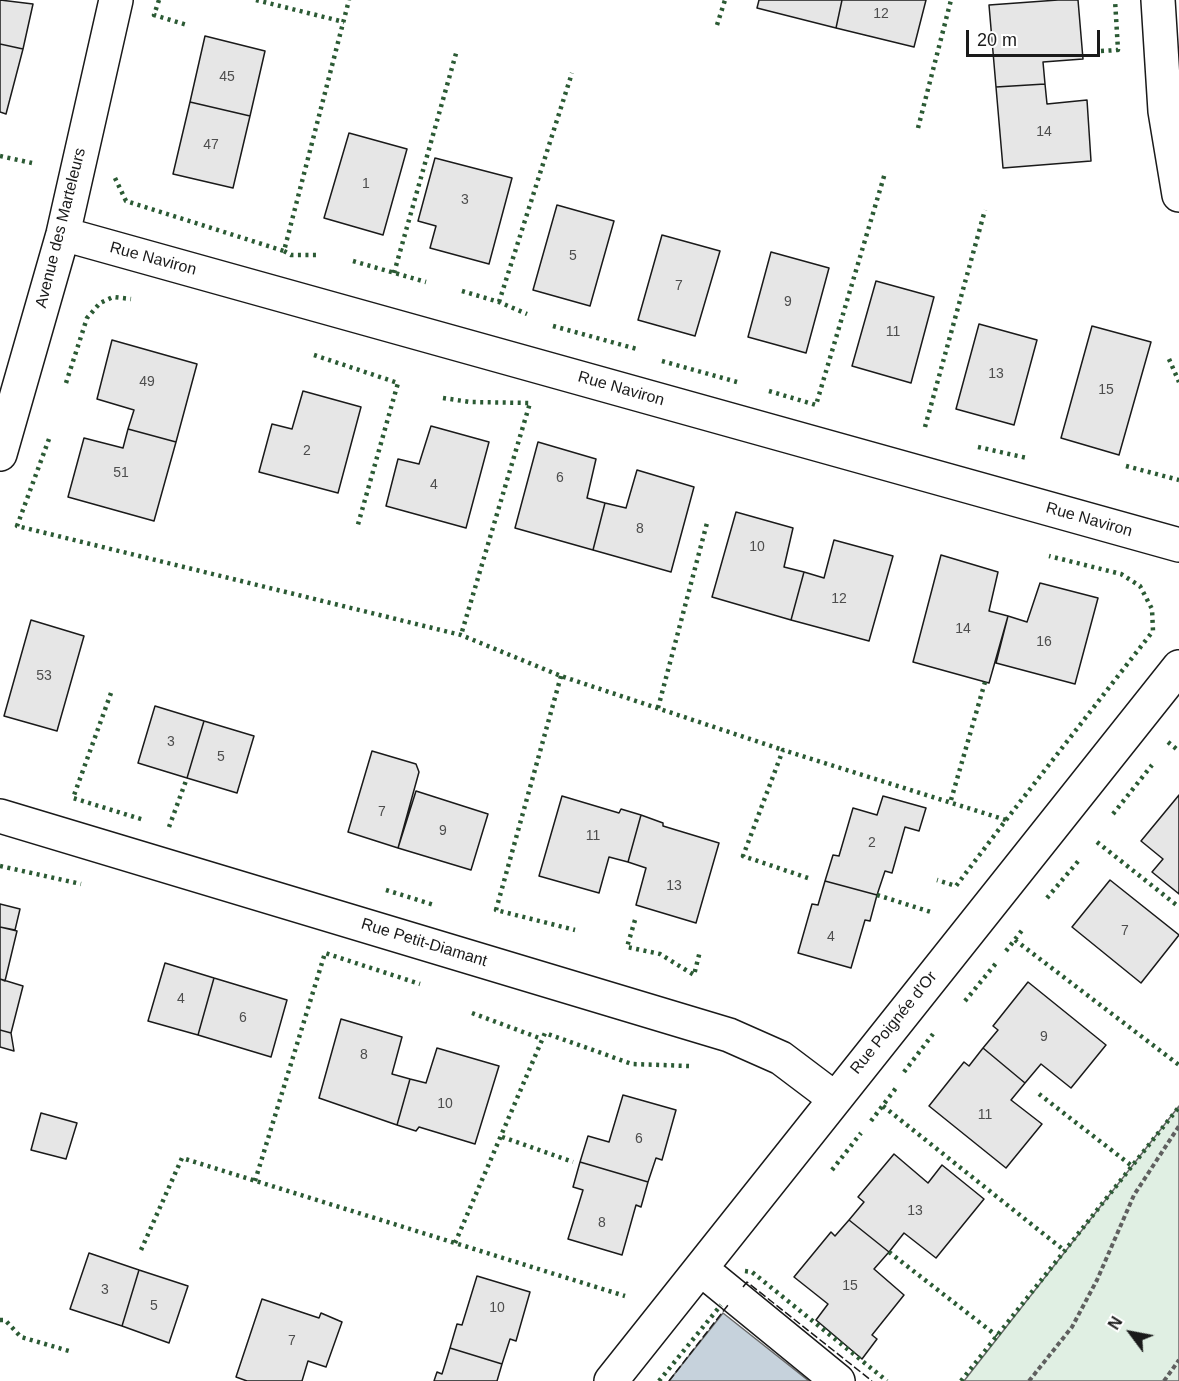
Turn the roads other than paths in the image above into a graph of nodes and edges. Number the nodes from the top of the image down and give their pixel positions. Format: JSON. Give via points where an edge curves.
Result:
{"nodes":[{"id":1,"x":116,"y":0,"type":"edge"},
{"id":2,"x":1158,"y":0,"type":"edge"},
{"id":3,"x":1179,"y":195,"type":"edge"},
{"id":4,"x":63,"y":234,"type":"junction"},
{"id":5,"x":0,"y":454,"type":"edge"},
{"id":6,"x":1179,"y":545,"type":"edge"},
{"id":7,"x":1179,"y":667,"type":"edge"},
{"id":8,"x":0,"y":816,"type":"edge"},
{"id":9,"x":834,"y":1098,"type":"junction"},
{"id":10,"x":701,"y":1269,"type":"junction"},
{"id":11,"x":611,"y":1381,"type":"edge"},
{"id":12,"x":838,"y":1381,"type":"edge"}],
"edges":[{"from":1,"to":4,"type":"street","name":"Avenue des Marteleurs"},
{"from":2,"to":3,"type":"street","via":[[1164,111]]},
{"from":4,"to":5,"type":"street","name":"Avenue des Marteleurs"},
{"from":4,"to":6,"type":"street","name":"Rue Naviron"},
{"from":7,"to":9,"type":"street","name":"Rue Poignée d'Or"},
{"from":8,"to":9,"type":"street","name":"Rue Petit-Diamant","via":[[729,1035],[781,1058]]},
{"from":9,"to":10,"type":"street","name":"Rue Poignée d'Or"},
{"from":10,"to":11,"type":"street","name":"Rue Poignée d'Or"},
{"from":10,"to":12,"type":"street"}]}
